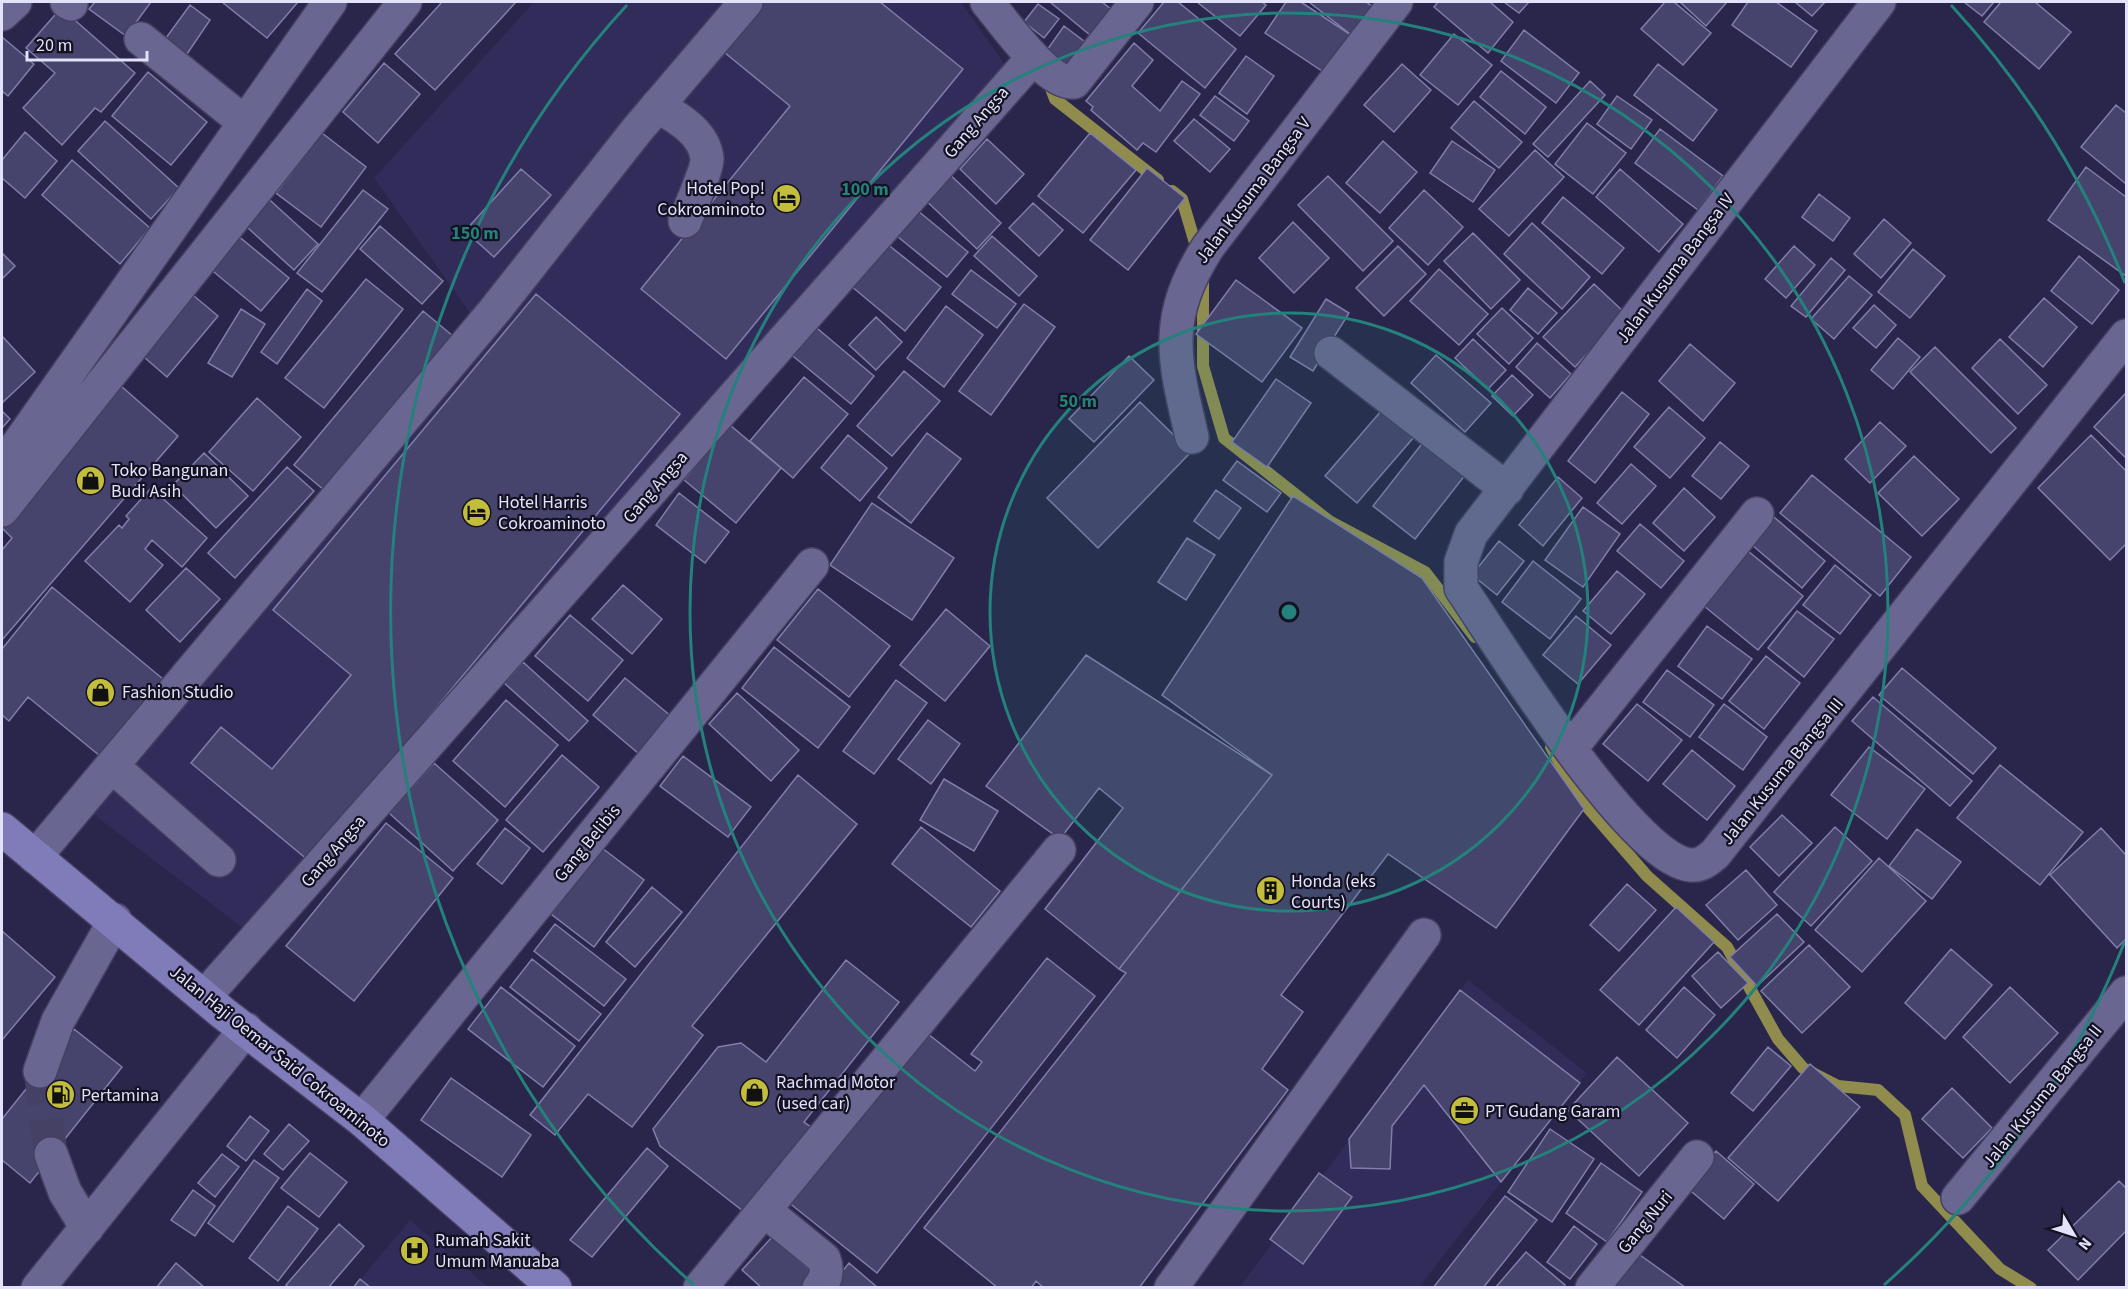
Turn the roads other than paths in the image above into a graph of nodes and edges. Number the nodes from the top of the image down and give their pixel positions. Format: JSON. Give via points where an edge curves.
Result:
{"nodes":[{"id":1,"x":15,"y":2,"type":"edge"},
{"id":2,"x":330,"y":2,"type":"edge"},
{"id":3,"x":405,"y":2,"type":"edge"},
{"id":4,"x":746,"y":2,"type":"edge"},
{"id":5,"x":987,"y":2,"type":"edge"},
{"id":6,"x":1137,"y":2,"type":"edge"},
{"id":7,"x":1396,"y":2,"type":"edge"},
{"id":8,"x":1879,"y":2,"type":"edge"},
{"id":9,"x":2,"y":14,"type":"edge"},
{"id":10,"x":141,"y":39,"type":"dead end"},
{"id":11,"x":1033,"y":58,"type":"junction"},
{"id":12,"x":657,"y":105,"type":"junction"},
{"id":13,"x":244,"y":122,"type":"junction"},
{"id":14,"x":685,"y":220,"type":"dead end"},
{"id":15,"x":2127,"y":336,"type":"edge"},
{"id":16,"x":1331,"y":353,"type":"dead end"},
{"id":17,"x":1192,"y":437,"type":"dead end"},
{"id":18,"x":2,"y":467,"type":"edge"},
{"id":19,"x":1507,"y":489,"type":"junction"},
{"id":20,"x":2,"y":510,"type":"edge"},
{"id":21,"x":1757,"y":514,"type":"dead end"},
{"id":22,"x":1471,"y":534,"type":"joint"},
{"id":23,"x":812,"y":565,"type":"dead end"},
{"id":24,"x":1571,"y":748,"type":"junction"},
{"id":25,"x":112,"y":766,"type":"junction"},
{"id":26,"x":2,"y":829,"type":"edge"},
{"id":27,"x":1059,"y":850,"type":"dead end"},
{"id":28,"x":35,"y":857,"type":"junction"},
{"id":29,"x":219,"y":860,"type":"dead end"},
{"id":30,"x":115,"y":920,"type":"junction"},
{"id":31,"x":1424,"y":935,"type":"dead end"},
{"id":32,"x":2127,"y":993,"type":"edge"},
{"id":33,"x":205,"y":996,"type":"junction"},
{"id":34,"x":246,"y":1029,"type":"junction"},
{"id":35,"x":40,"y":1071,"type":"tunnel mouth"},
{"id":36,"x":362,"y":1120,"type":"junction"},
{"id":37,"x":51,"y":1154,"type":"tunnel mouth"},
{"id":38,"x":1697,"y":1157,"type":"dead end"},
{"id":39,"x":1958,"y":1198,"type":"dead end"},
{"id":40,"x":764,"y":1210,"type":"junction"},
{"id":41,"x":87,"y":1228,"type":"junction"},
{"id":42,"x":38,"y":1287,"type":"edge"},
{"id":43,"x":555,"y":1287,"type":"edge"},
{"id":44,"x":700,"y":1287,"type":"edge"},
{"id":45,"x":819,"y":1287,"type":"edge"},
{"id":46,"x":1171,"y":1287,"type":"edge"},
{"id":47,"x":1592,"y":1287,"type":"edge"}],
"edges":[{"from":1,"to":9,"type":"street"},
{"from":2,"to":13,"type":"street"},
{"from":3,"to":20,"type":"street"},
{"from":4,"to":12,"type":"street"},
{"from":5,"to":11,"type":"street"},
{"from":6,"to":11,"type":"street","via":[[1074,82],[1063,81]]},
{"from":7,"to":17,"type":"street","name":"Jalan Kusuma Bangsa V","via":[[1200,259],[1180,303],[1174,335],[1177,372]]},
{"from":8,"to":19,"type":"street","name":"Jalan Kusuma Bangsa IV"},
{"from":10,"to":13,"type":"street"},
{"from":11,"to":33,"type":"street","name":"Gang Angsa"},
{"from":12,"to":14,"type":"street","via":[[688,126],[700,140],[707,159]]},
{"from":12,"to":25,"type":"street","via":[[495,310]]},
{"from":13,"to":18,"type":"street"},
{"from":15,"to":24,"type":"street","name":"Jalan Kusuma Bangsa III","via":[[1709,859],[1690,865],[1675,860],[1638,832],[1607,799]]},
{"from":16,"to":19,"type":"street"},
{"from":19,"to":22,"type":"street","name":"Jalan Kusuma Bangsa IV"},
{"from":21,"to":24,"type":"street"},
{"from":22,"to":24,"type":"street","name":"Jalan Kusuma Bangsa III","via":[[1461,562],[1461,588]]},
{"from":23,"to":36,"type":"street","name":"Gang Belibis"},
{"from":25,"to":28,"type":"street"},
{"from":25,"to":29,"type":"street"},
{"from":26,"to":28,"type":"highway","name":"Jalan Haji Oemar Said Cokroaminoto"},
{"from":27,"to":40,"type":"street"},
{"from":28,"to":30,"type":"highway","name":"Jalan Haji Oemar Said Cokroaminoto"},
{"from":30,"to":33,"type":"highway","name":"Jalan Haji Oemar Said Cokroaminoto"},
{"from":30,"to":35,"type":"street","via":[[58,1021]]},
{"from":31,"to":46,"type":"street"},
{"from":32,"to":39,"type":"street","name":"Jalan Kusuma Bangsa II"},
{"from":33,"to":34,"type":"highway","name":"Jalan Haji Oemar Said Cokroaminoto"},
{"from":34,"to":36,"type":"highway","name":"Jalan Haji Oemar Said Cokroaminoto"},
{"from":34,"to":41,"type":"street"},
{"from":36,"to":43,"type":"highway","name":"Jalan Haji Oemar Said Cokroaminoto"},
{"from":37,"to":41,"type":"street","via":[[65,1192]]},
{"from":38,"to":47,"type":"street","name":"Gang Nuri"},
{"from":40,"to":44,"type":"street"},
{"from":40,"to":45,"type":"street","via":[[824,1258],[828,1268]]},
{"from":41,"to":42,"type":"street"}]}
